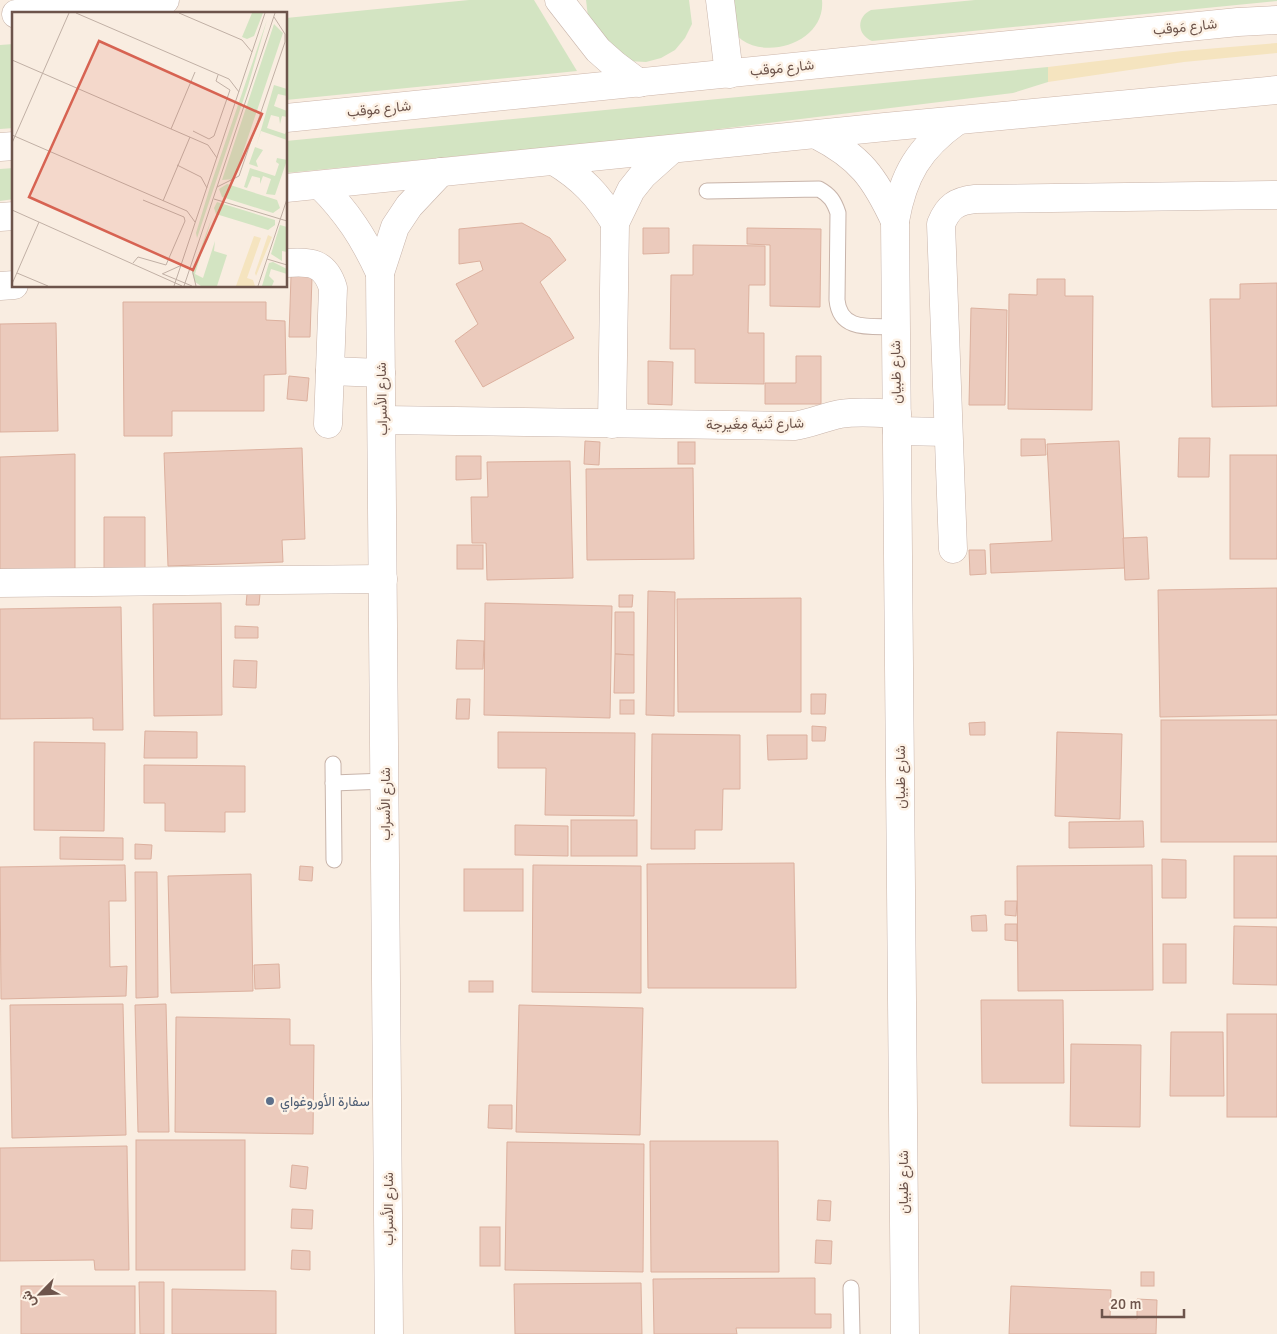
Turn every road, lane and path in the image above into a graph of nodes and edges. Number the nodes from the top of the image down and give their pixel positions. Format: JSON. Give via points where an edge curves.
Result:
{"nodes":[{"id":1,"x":164,"y":0,"type":"edge"},
{"id":2,"x":559,"y":0,"type":"edge"},
{"id":3,"x":720,"y":0,"type":"edge"},
{"id":4,"x":1277,"y":5,"type":"edge"},
{"id":5,"x":36,"y":12,"type":"edge"},
{"id":6,"x":1277,"y":20,"type":"edge"},
{"id":7,"x":1238,"y":22,"type":"junction"},
{"id":8,"x":729,"y":74,"type":"junction"},
{"id":9,"x":639,"y":83,"type":"junction"},
{"id":10,"x":1276,"y":91,"type":"edge"},
{"id":11,"x":288,"y":118,"type":"edge"},
{"id":12,"x":957,"y":122,"type":"junction"},
{"id":13,"x":817,"y":135,"type":"junction"},
{"id":14,"x":671,"y":150,"type":"junction"},
{"id":15,"x":554,"y":161,"type":"junction"},
{"id":16,"x":440,"y":172,"type":"junction"},
{"id":17,"x":320,"y":185,"type":"junction"},
{"id":18,"x":288,"y":188,"type":"edge"},
{"id":19,"x":707,"y":191,"type":"dead end"},
{"id":20,"x":1277,"y":195,"type":"edge"},
{"id":21,"x":895,"y":221,"type":"junction"},
{"id":22,"x":614,"y":224,"type":"junction"},
{"id":23,"x":288,"y":263,"type":"edge"},
{"id":24,"x":380,"y":273,"type":"junction"},
{"id":25,"x":896,"y":327,"type":"junction"},
{"id":26,"x":330,"y":371,"type":"junction"},
{"id":27,"x":381,"y":373,"type":"junction"},
{"id":28,"x":382,"y":420,"type":"junction"},
{"id":29,"x":897,"y":422,"type":"junction"},
{"id":30,"x":328,"y":424,"type":"dead end"},
{"id":31,"x":612,"y":424,"type":"junction"},
{"id":32,"x":948,"y":432,"type":"junction"},
{"id":33,"x":953,"y":550,"type":"dead end"},
{"id":34,"x":383,"y":579,"type":"junction"},
{"id":35,"x":0,"y":583,"type":"edge"},
{"id":36,"x":333,"y":764,"type":"dead end"},
{"id":37,"x":385,"y":782,"type":"junction"},
{"id":38,"x":333,"y":783,"type":"junction"},
{"id":39,"x":334,"y":860,"type":"dead end"},
{"id":40,"x":851,"y":1288,"type":"dead end"},
{"id":41,"x":389,"y":1334,"type":"edge"},
{"id":42,"x":852,"y":1334,"type":"edge"},
{"id":43,"x":905,"y":1334,"type":"edge"}],
"edges":[{"from":1,"to":5,"type":"street"},
{"from":2,"to":9,"type":"street","via":[[598,50]]},
{"from":3,"to":8,"type":"street"},
{"from":4,"to":7,"type":"street"},
{"from":6,"to":7,"type":"street","name":"شارع مَوقب"},
{"from":7,"to":8,"type":"street","name":"شارع مَوقب"},
{"from":8,"to":9,"type":"street","name":"شارع مَوقب"},
{"from":9,"to":11,"type":"street","name":"شارع مَوقب"},
{"from":10,"to":12,"type":"street"},
{"from":12,"to":13,"type":"street"},
{"from":12,"to":21,"type":"street","name":"شارع ظبيان","via":[[940,133],[914,164],[898,200]]},
{"from":13,"to":14,"type":"street"},
{"from":13,"to":21,"type":"street","name":"شارع ظبيان","via":[[851,155],[865,169]]},
{"from":14,"to":15,"type":"street"},
{"from":14,"to":22,"type":"street","via":[[631,190]]},
{"from":15,"to":16,"type":"street"},
{"from":15,"to":22,"type":"street","via":[[583,181]]},
{"from":16,"to":17,"type":"street"},
{"from":16,"to":24,"type":"street","name":"شارع الأسراب","via":[[409,206],[396,227]]},
{"from":17,"to":18,"type":"street"},
{"from":17,"to":24,"type":"street","name":"شارع الأسراب","via":[[355,226]]},
{"from":19,"to":25,"type":"lane","via":[[819,190],[825,193],[836,204],[838,213],[837,300],[842,317],[855,325]]},
{"from":20,"to":32,"type":"street","via":[[975,199],[963,200],[952,206],[941,224]]},
{"from":21,"to":25,"type":"street","name":"شارع ظبيان"},
{"from":22,"to":31,"type":"street"},
{"from":23,"to":26,"type":"street","via":[[312,264],[321,268],[331,280]]},
{"from":24,"to":27,"type":"street","name":"شارع الأسراب"},
{"from":25,"to":29,"type":"street","name":"شارع ظبيان"},
{"from":26,"to":27,"type":"street"},
{"from":26,"to":30,"type":"street"},
{"from":27,"to":28,"type":"street","name":"شارع الأسراب"},
{"from":28,"to":31,"type":"street","name":"شارع ثَنية مِغَيرجة"},
{"from":28,"to":34,"type":"street","name":"شارع الأسراب"},
{"from":29,"to":31,"type":"street","name":"شارع ثَنية مِغَيرجة","via":[[849,413],[794,426]]},
{"from":29,"to":32,"type":"street","name":"شارع ثَنية مِغَيرجة"},
{"from":29,"to":43,"type":"street","name":"شارع ظبيان"},
{"from":32,"to":33,"type":"street"},
{"from":34,"to":35,"type":"street"},
{"from":34,"to":37,"type":"street","name":"شارع الأسراب"},
{"from":36,"to":38,"type":"lane"},
{"from":37,"to":38,"type":"lane"},
{"from":37,"to":41,"type":"street","name":"شارع الأسراب"},
{"from":38,"to":39,"type":"lane"},
{"from":40,"to":42,"type":"lane"}]}
